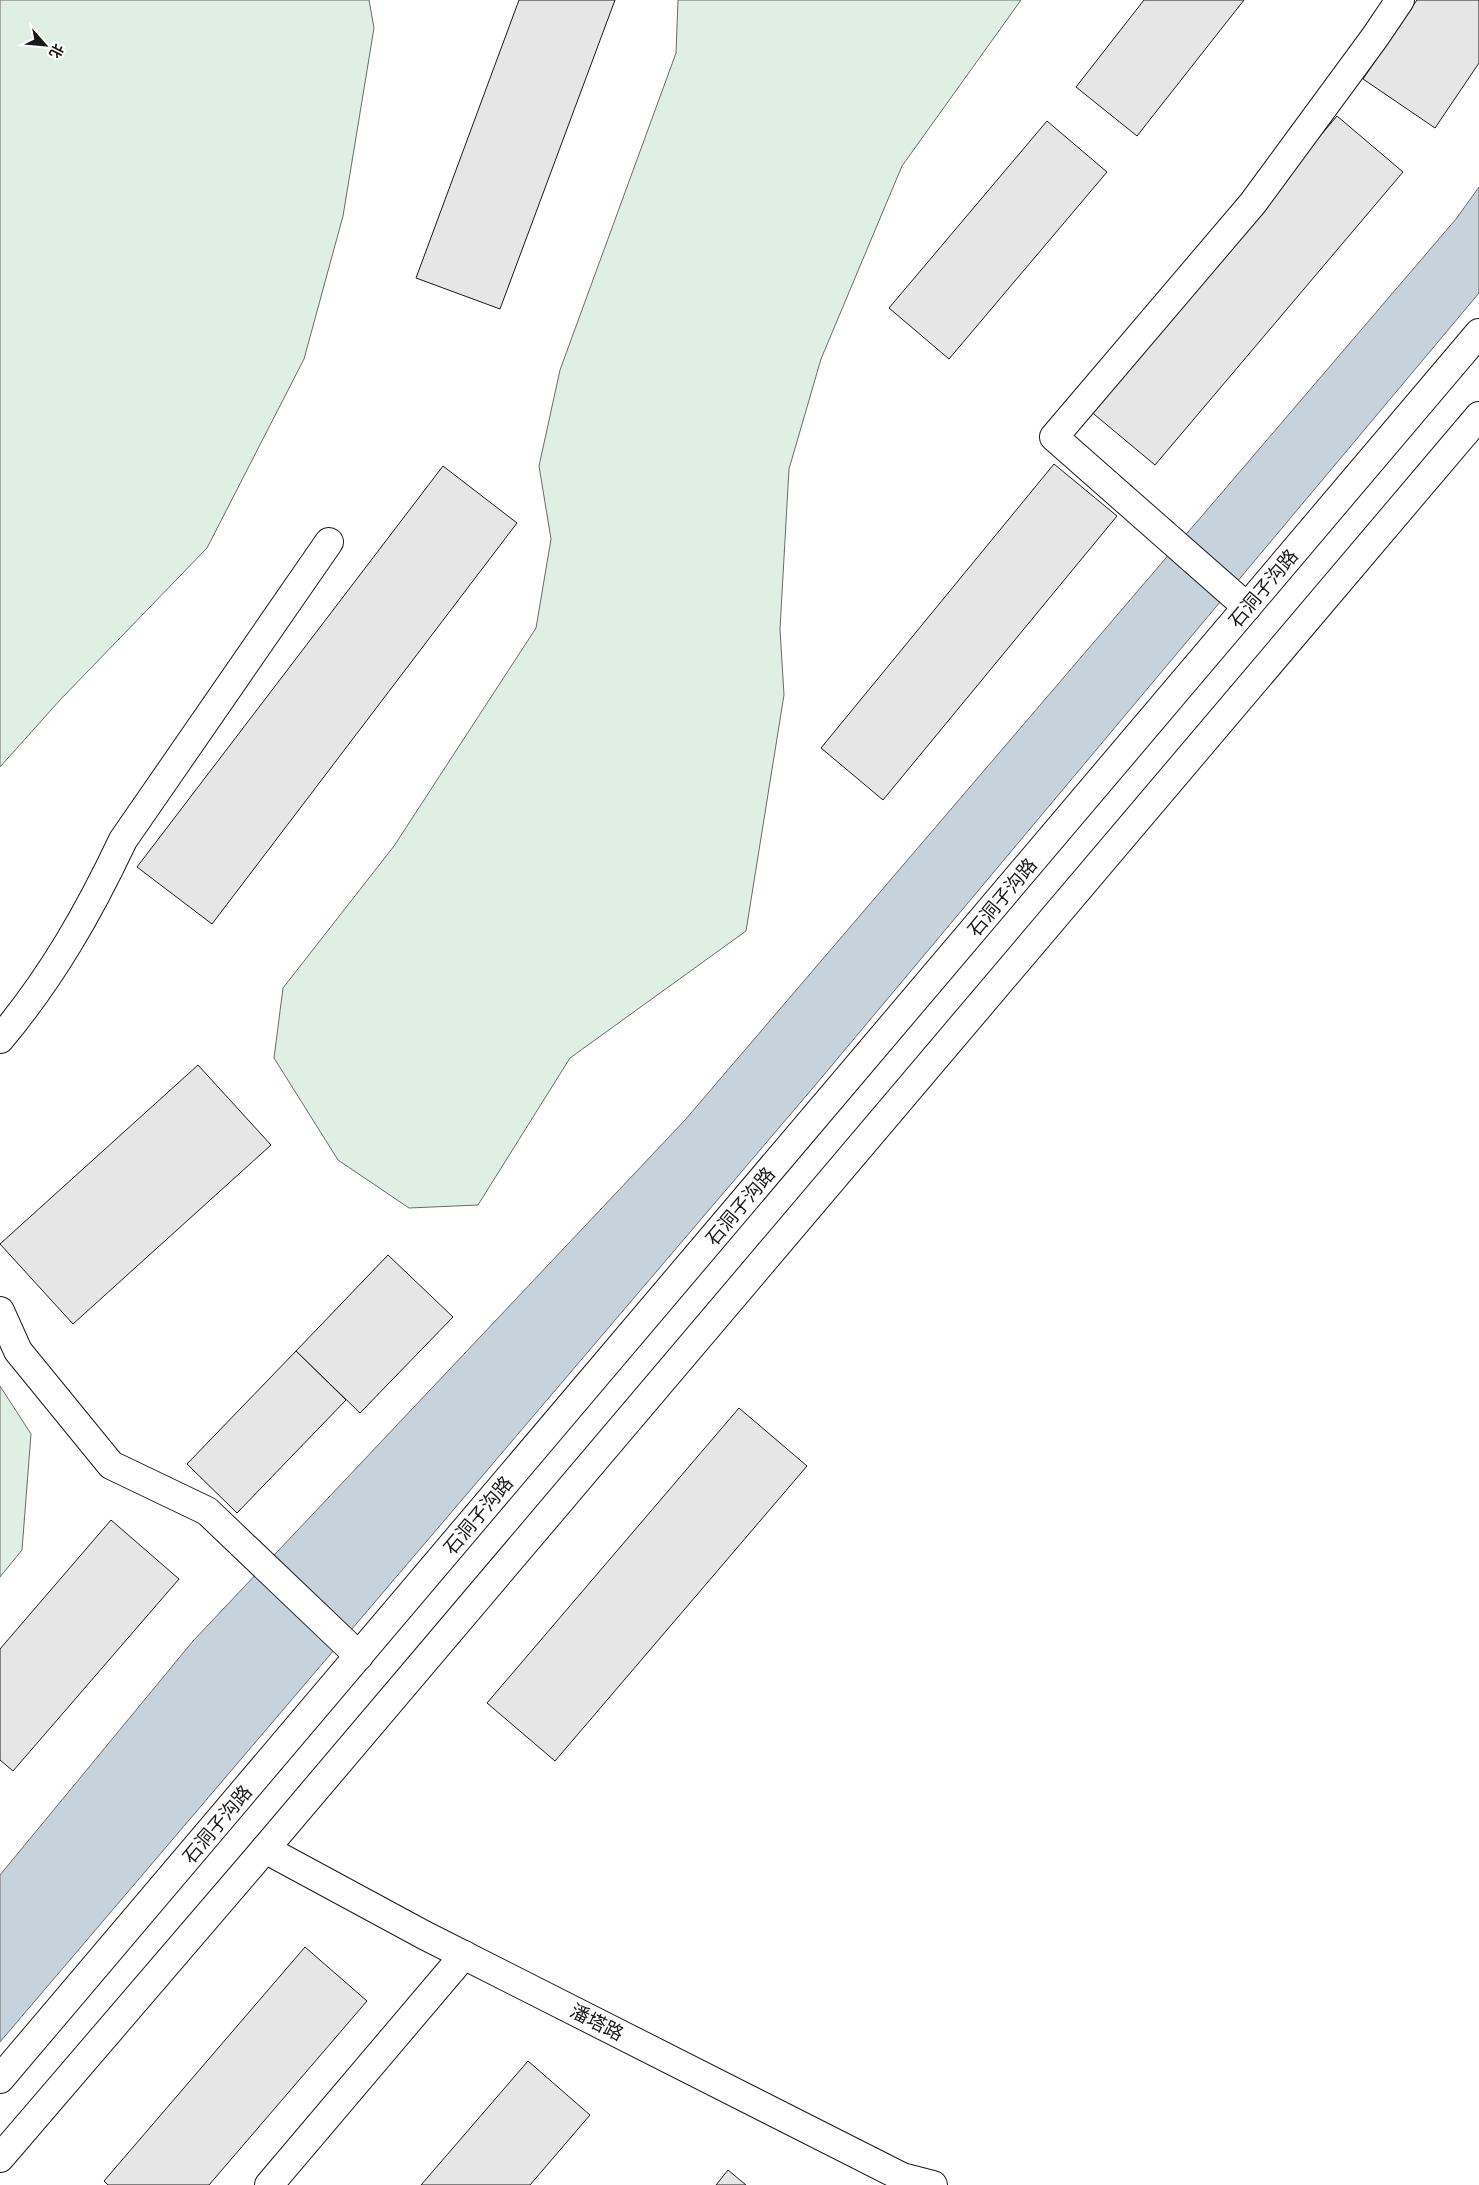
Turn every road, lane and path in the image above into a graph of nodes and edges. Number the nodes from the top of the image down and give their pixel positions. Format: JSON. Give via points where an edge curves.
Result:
{"nodes":[{"id":1,"x":1400,"y":0,"type":"edge"},
{"id":2,"x":1479,"y":333,"type":"edge"},
{"id":3,"x":1479,"y":416,"type":"edge"},
{"id":4,"x":328,"y":542,"type":"dead end"},
{"id":5,"x":1239,"y":600,"type":"junction"},
{"id":6,"x":0,"y":1039,"type":"edge"},
{"id":7,"x":0,"y":1311,"type":"edge"},
{"id":8,"x":352,"y":1649,"type":"junction"},
{"id":9,"x":265,"y":1849,"type":"junction"},
{"id":10,"x":464,"y":1955,"type":"junction"},
{"id":11,"x":0,"y":2079,"type":"edge"},
{"id":12,"x":0,"y":2158,"type":"edge"},
{"id":13,"x":269,"y":2185,"type":"edge"},
{"id":14,"x":933,"y":2185,"type":"edge"}],
"edges":[{"from":1,"to":5,"type":"main road","via":[[1252,203],[1054,437]]},
{"from":2,"to":5,"type":"main road","name":"石洞子沟路"},
{"from":3,"to":9,"type":"main road"},
{"from":4,"to":6,"type":"main road","via":[[123,840],[65,952]]},
{"from":5,"to":8,"type":"main road","name":"石洞子沟路"},
{"from":7,"to":8,"type":"main road","via":[[18,1351],[111,1465],[207,1511]]},
{"from":8,"to":11,"type":"main road","name":"石洞子沟路"},
{"from":9,"to":10,"type":"main road","name":"潘塔路"},
{"from":9,"to":12,"type":"main road"},
{"from":10,"to":13,"type":"main road"},
{"from":10,"to":14,"type":"main road","name":"潘塔路","via":[[902,2178]]}]}
